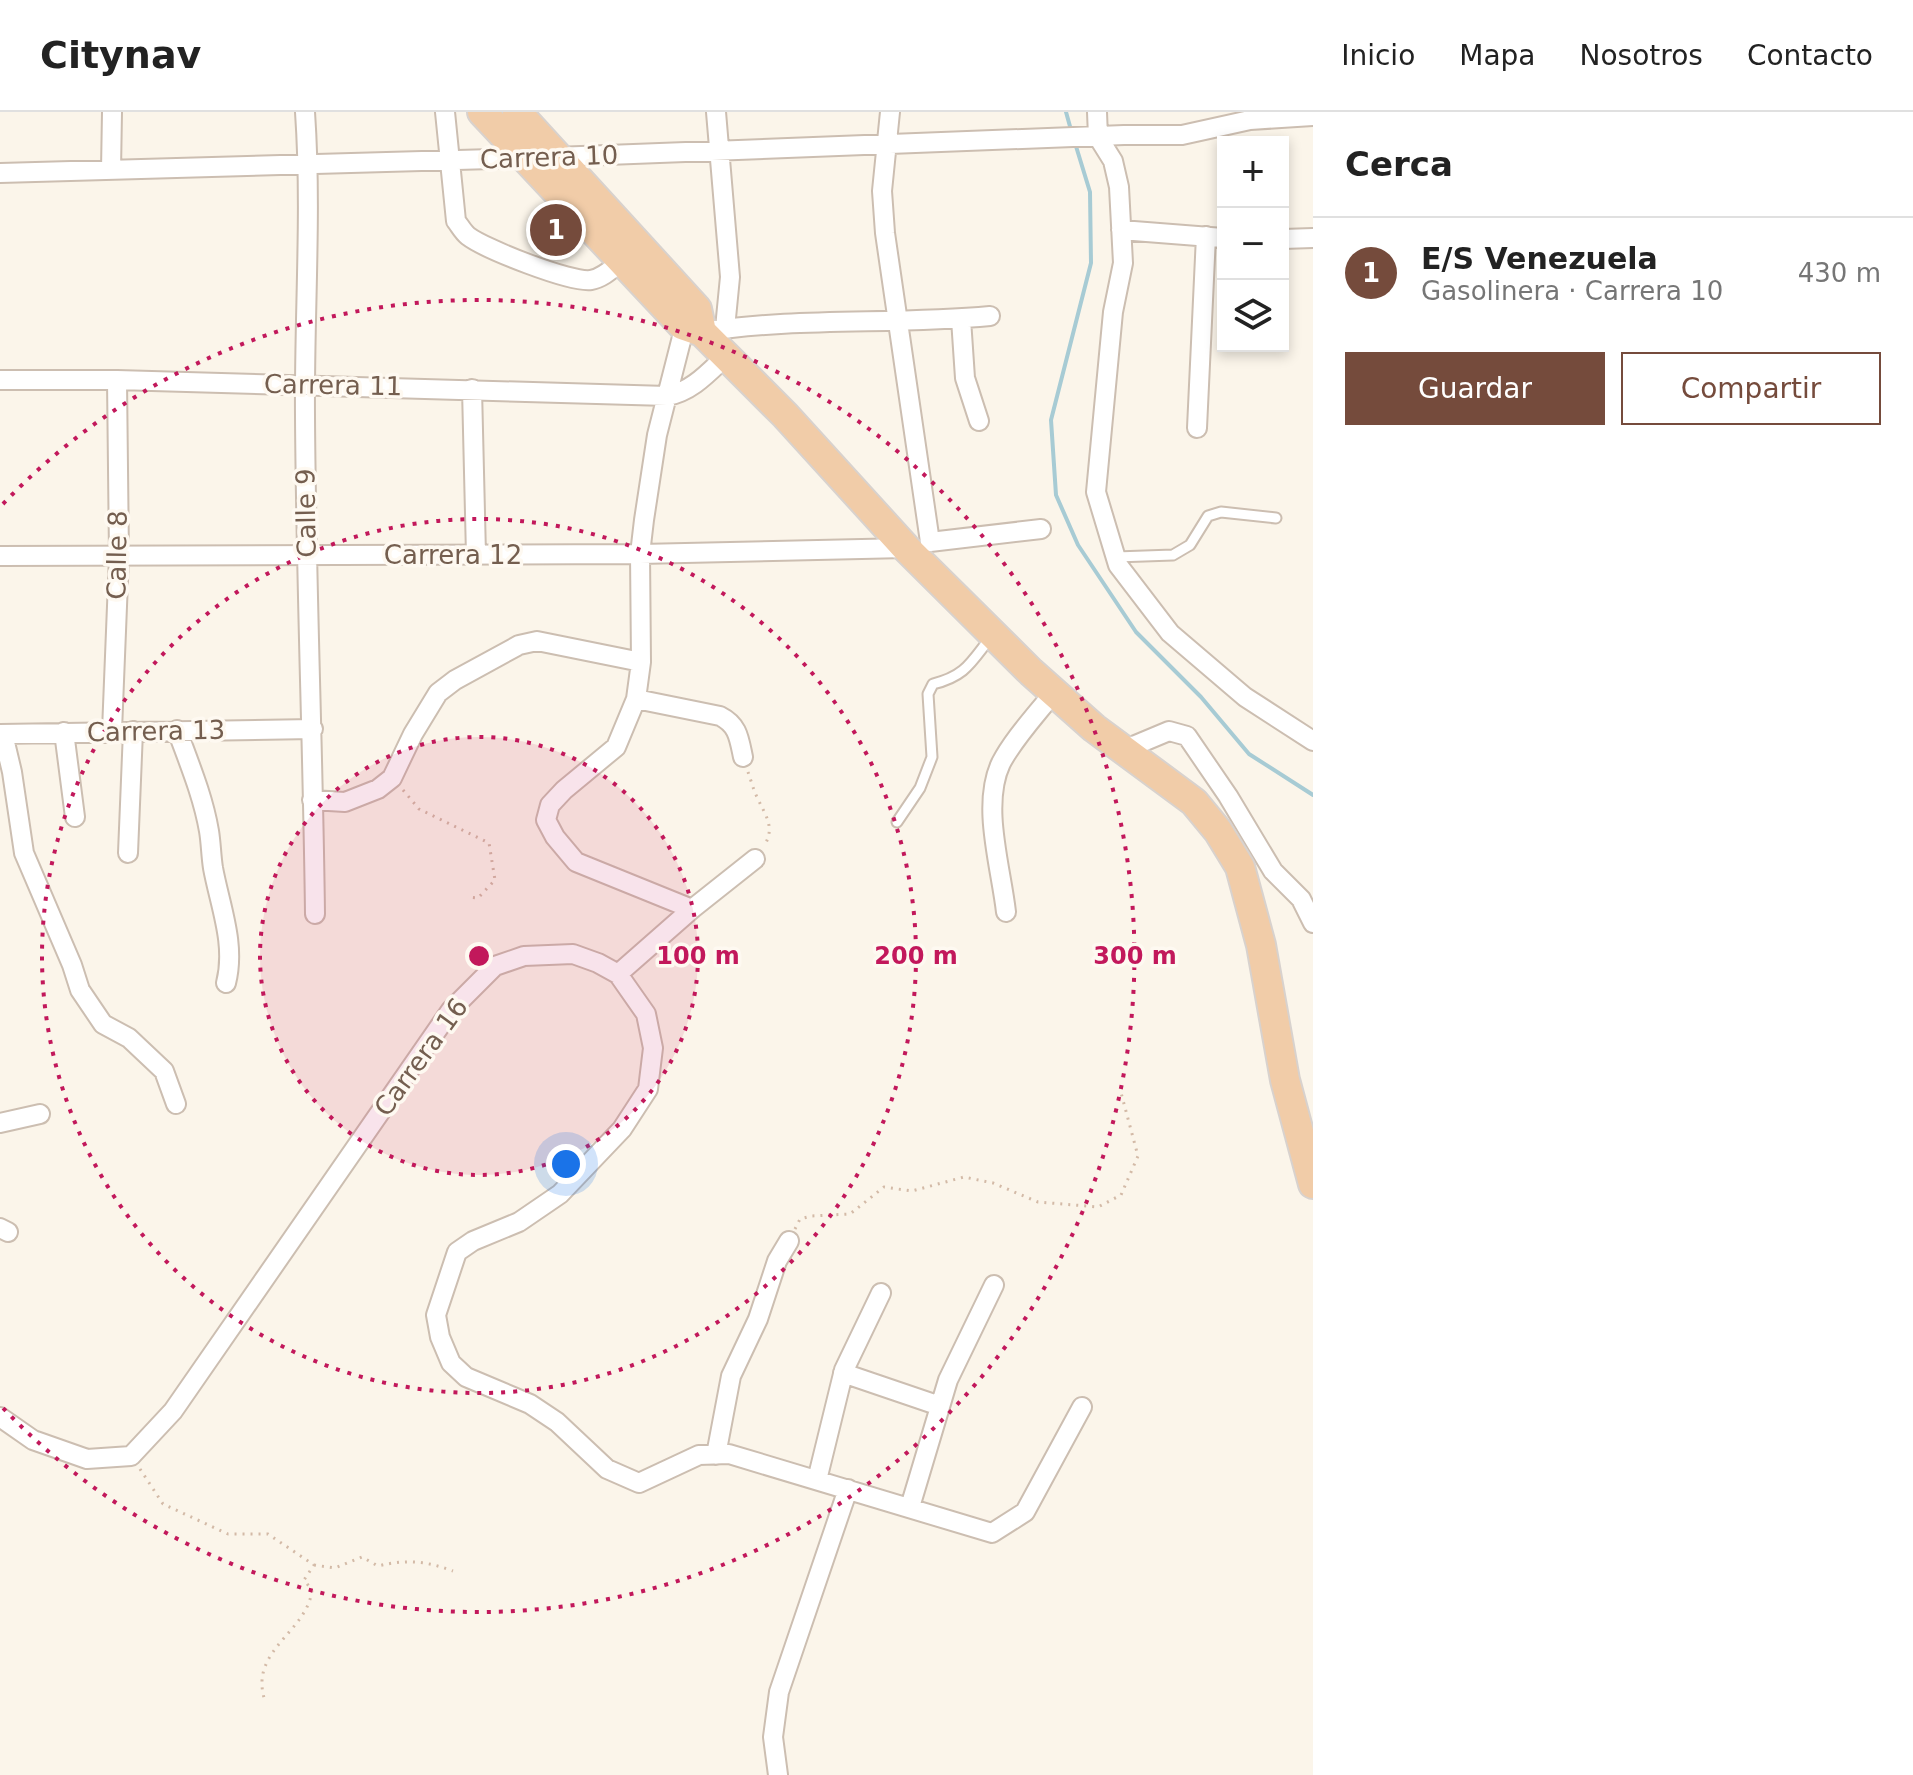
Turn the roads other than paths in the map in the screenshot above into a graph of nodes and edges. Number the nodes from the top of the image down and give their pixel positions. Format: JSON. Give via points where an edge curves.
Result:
{"nodes":[{"id":1,"x":112,"y":112,"type":"edge"},
{"id":2,"x":305,"y":112,"type":"edge"},
{"id":3,"x":445,"y":112,"type":"edge"},
{"id":4,"x":482,"y":112,"type":"edge"},
{"id":5,"x":517,"y":112,"type":"edge"},
{"id":6,"x":716,"y":112,"type":"edge"},
{"id":7,"x":890,"y":112,"type":"edge"},
{"id":8,"x":1097,"y":112,"type":"edge"},
{"id":9,"x":1313,"y":116,"type":"edge"},
{"id":10,"x":1091,"y":137,"type":"junction"},
{"id":11,"x":885,"y":145,"type":"junction"},
{"id":12,"x":720,"y":153,"type":"junction"},
{"id":13,"x":558,"y":157,"type":"junction"},
{"id":14,"x":526,"y":158,"type":"junction"},
{"id":15,"x":452,"y":160,"type":"junction"},
{"id":16,"x":308,"y":164,"type":"junction"},
{"id":17,"x":111,"y":170,"type":"junction"},
{"id":18,"x":0,"y":173,"type":"edge"},
{"id":19,"x":1121,"y":230,"type":"junction"},
{"id":20,"x":1214,"y":237,"type":"edge"},
{"id":21,"x":1313,"y":238,"type":"edge"},
{"id":22,"x":1289,"y":239,"type":"edge"},
{"id":23,"x":622,"y":261,"type":"junction"},
{"id":24,"x":990,"y":316,"type":"dead end"},
{"id":25,"x":961,"y":319,"type":"junction"},
{"id":26,"x":899,"y":322,"type":"junction"},
{"id":27,"x":703,"y":328,"type":"junction"},
{"id":28,"x":725,"y":357,"type":"junction"},
{"id":29,"x":0,"y":380,"type":"edge"},
{"id":30,"x":117,"y":380,"type":"junction"},
{"id":31,"x":304,"y":385,"type":"junction"},
{"id":32,"x":472,"y":389,"type":"junction"},
{"id":33,"x":667,"y":396,"type":"junction"},
{"id":34,"x":979,"y":421,"type":"dead end"},
{"id":35,"x":1197,"y":428,"type":"dead end"},
{"id":36,"x":1276,"y":518,"type":"dead end"},
{"id":37,"x":1041,"y":529,"type":"dead end"},
{"id":38,"x":917,"y":549,"type":"junction"},
{"id":39,"x":640,"y":554,"type":"junction"},
{"id":40,"x":306,"y":555,"type":"junction"},
{"id":41,"x":476,"y":555,"type":"junction"},
{"id":42,"x":0,"y":556,"type":"edge"},
{"id":43,"x":119,"y":556,"type":"junction"},
{"id":44,"x":1116,"y":557,"type":"junction"},
{"id":45,"x":993,"y":634,"type":"junction"},
{"id":46,"x":641,"y":662,"type":"junction"},
{"id":47,"x":1054,"y":692,"type":"junction"},
{"id":48,"x":636,"y":699,"type":"junction"},
{"id":49,"x":313,"y":729,"type":"junction"},
{"id":50,"x":177,"y":730,"type":"junction"},
{"id":51,"x":112,"y":731,"type":"junction"},
{"id":52,"x":133,"y":731,"type":"junction"},
{"id":53,"x":64,"y":732,"type":"junction"},
{"id":54,"x":2,"y":734,"type":"edge"},
{"id":55,"x":1313,"y":741,"type":"edge"},
{"id":56,"x":1126,"y":749,"type":"junction"},
{"id":57,"x":743,"y":757,"type":"road end"},
{"id":58,"x":312,"y":800,"type":"junction"},
{"id":59,"x":75,"y":817,"type":"dead end"},
{"id":60,"x":897,"y":822,"type":"dead end"},
{"id":61,"x":128,"y":853,"type":"dead end"},
{"id":62,"x":755,"y":859,"type":"road end"},
{"id":63,"x":692,"y":909,"type":"junction"},
{"id":64,"x":1006,"y":912,"type":"dead end"},
{"id":65,"x":315,"y":914,"type":"dead end"},
{"id":66,"x":1313,"y":923,"type":"edge"},
{"id":67,"x":618,"y":974,"type":"junction"},
{"id":68,"x":226,"y":983,"type":"dead end"},
{"id":69,"x":176,"y":1104,"type":"dead end"},
{"id":70,"x":40,"y":1114,"type":"dead end"},
{"id":71,"x":0,"y":1123,"type":"edge"},
{"id":72,"x":1313,"y":1184,"type":"edge"},
{"id":73,"x":789,"y":1241,"type":"road end"},
{"id":74,"x":994,"y":1285,"type":"dead end"},
{"id":75,"x":881,"y":1293,"type":"dead end"},
{"id":76,"x":843,"y":1373,"type":"junction"},
{"id":77,"x":940,"y":1406,"type":"junction"},
{"id":78,"x":1082,"y":1407,"type":"dead end"},
{"id":79,"x":0,"y":1417,"type":"edge"},
{"id":80,"x":716,"y":1455,"type":"junction"},
{"id":81,"x":817,"y":1480,"type":"junction"},
{"id":82,"x":848,"y":1489,"type":"junction"},
{"id":83,"x":910,"y":1507,"type":"junction"},
{"id":84,"x":778,"y":1775,"type":"edge"}],
"edges":[{"from":1,"to":17,"type":"street"},
{"from":2,"to":16,"type":"street","name":"Calle 9"},
{"from":3,"to":15,"type":"street"},
{"from":4,"to":14,"type":"highway"},
{"from":5,"to":13,"type":"highway"},
{"from":6,"to":12,"type":"street"},
{"from":7,"to":11,"type":"street"},
{"from":8,"to":10,"type":"street"},
{"from":9,"to":10,"type":"street","name":"Carrera 10","via":[[1250,120],[1182,135]]},
{"from":10,"to":11,"type":"street","name":"Carrera 10"},
{"from":10,"to":19,"type":"street","via":[[1113,161]]},
{"from":11,"to":12,"type":"street","name":"Carrera 10"},
{"from":11,"to":26,"type":"street","via":[[885,233]]},
{"from":12,"to":13,"type":"street","name":"Carrera 10"},
{"from":12,"to":27,"type":"street","via":[[730,277]]},
{"from":13,"to":14,"type":"street","name":"Carrera 10"},
{"from":13,"to":27,"type":"highway","via":[[697,309]]},
{"from":14,"to":15,"type":"street","name":"Carrera 10"},
{"from":14,"to":23,"type":"highway"},
{"from":15,"to":16,"type":"street","name":"Carrera 10"},
{"from":15,"to":23,"type":"street","via":[[456,221],[485,246],[588,281]]},
{"from":16,"to":17,"type":"street","name":"Carrera 10"},
{"from":16,"to":31,"type":"street","name":"Calle 9"},
{"from":17,"to":18,"type":"street","name":"Carrera 10"},
{"from":19,"to":20,"type":"street"},
{"from":19,"to":44,"type":"street","via":[[1123,263],[1113,312],[1096,492]]},
{"from":20,"to":35,"type":"street"},
{"from":21,"to":22,"type":"street"},
{"from":23,"to":27,"type":"highway"},
{"from":24,"to":25,"type":"street"},
{"from":25,"to":26,"type":"street"},
{"from":25,"to":34,"type":"street","via":[[965,378]]},
{"from":26,"to":27,"type":"street"},
{"from":26,"to":38,"type":"street"},
{"from":27,"to":28,"type":"highway"},
{"from":27,"to":33,"type":"street","via":[[682,337]]},
{"from":28,"to":33,"type":"street","via":[[693,386]]},
{"from":28,"to":38,"type":"highway"},
{"from":29,"to":30,"type":"street","name":"Carrera 11"},
{"from":30,"to":31,"type":"street","name":"Carrera 11"},
{"from":30,"to":43,"type":"street","name":"Calle 8"},
{"from":31,"to":32,"type":"street","name":"Carrera 11"},
{"from":31,"to":40,"type":"street","name":"Calle 9"},
{"from":32,"to":33,"type":"street","name":"Carrera 11"},
{"from":32,"to":41,"type":"street"},
{"from":33,"to":39,"type":"street"},
{"from":36,"to":44,"type":"lane","via":[[1221,512],[1208,516],[1190,545],[1173,555]]},
{"from":37,"to":38,"type":"street","name":"Carrera 12"},
{"from":38,"to":39,"type":"street","name":"Carrera 12"},
{"from":38,"to":45,"type":"highway"},
{"from":39,"to":41,"type":"street","name":"Carrera 12"},
{"from":39,"to":46,"type":"street"},
{"from":40,"to":41,"type":"street","name":"Carrera 12"},
{"from":40,"to":43,"type":"street","name":"Carrera 12"},
{"from":40,"to":49,"type":"street","name":"Calle 9"},
{"from":42,"to":43,"type":"street","name":"Carrera 12"},
{"from":43,"to":51,"type":"street","name":"Calle 8"},
{"from":44,"to":55,"type":"street","via":[[1170,633],[1245,697]]},
{"from":45,"to":47,"type":"highway"},
{"from":45,"to":60,"type":"lane","via":[[965,671],[933,684],[928,694],[932,757],[920,788]]},
{"from":46,"to":48,"type":"street"},
{"from":46,"to":58,"type":"street","via":[[537,641],[504,651],[438,693],[392,778],[378,789],[345,802]]},
{"from":47,"to":56,"type":"highway"},
{"from":47,"to":64,"type":"street","via":[[1002,761],[995,784],[993,820]]},
{"from":48,"to":57,"type":"street","via":[[720,716],[737,730]]},
{"from":48,"to":63,"type":"street","via":[[616,747],[564,790],[550,805],[546,820],[576,862]]},
{"from":49,"to":50,"type":"street","name":"Carrera 13"},
{"from":49,"to":58,"type":"street","name":"Calle 9"},
{"from":50,"to":52,"type":"street","name":"Carrera 13"},
{"from":50,"to":68,"type":"street","via":[[208,829],[229,939]]},
{"from":51,"to":52,"type":"street","name":"Carrera 13"},
{"from":51,"to":53,"type":"street","name":"Carrera 13"},
{"from":52,"to":61,"type":"street"},
{"from":53,"to":54,"type":"street","name":"Carrera 13"},
{"from":53,"to":59,"type":"street"},
{"from":54,"to":69,"type":"street","via":[[24,853],[80,990],[103,1024],[129,1038],[164,1071]]},
{"from":56,"to":66,"type":"street","via":[[1169,731],[1187,736],[1273,871],[1301,899]]},
{"from":56,"to":72,"type":"highway","via":[[1194,802],[1240,867]]},
{"from":58,"to":65,"type":"street","name":"Calle 9"},
{"from":62,"to":63,"type":"street"},
{"from":63,"to":67,"type":"street"},
{"from":67,"to":79,"type":"street","name":"Carrera 16","via":[[573,954],[524,956],[495,966],[451,1010],[173,1411],[131,1456],[87,1459],[33,1440]]},
{"from":67,"to":80,"type":"street","via":[[646,1014],[653,1048],[648,1089],[622,1129],[560,1194],[519,1222],[457,1252],[436,1315],[440,1337],[451,1363],[466,1377],[530,1404],[607,1469],[639,1483],[699,1455]]},
{"from":70,"to":71,"type":"street"},
{"from":73,"to":80,"type":"street","via":[[731,1376]]},
{"from":74,"to":77,"type":"street"},
{"from":75,"to":76,"type":"street"},
{"from":76,"to":77,"type":"street"},
{"from":76,"to":81,"type":"street"},
{"from":77,"to":83,"type":"street"},
{"from":78,"to":83,"type":"street","via":[[1025,1512],[992,1533]]},
{"from":80,"to":81,"type":"street","via":[[729,1454]]},
{"from":81,"to":82,"type":"street"},
{"from":82,"to":83,"type":"street"},
{"from":82,"to":84,"type":"street","via":[[779,1692],[773,1737]]}]}
